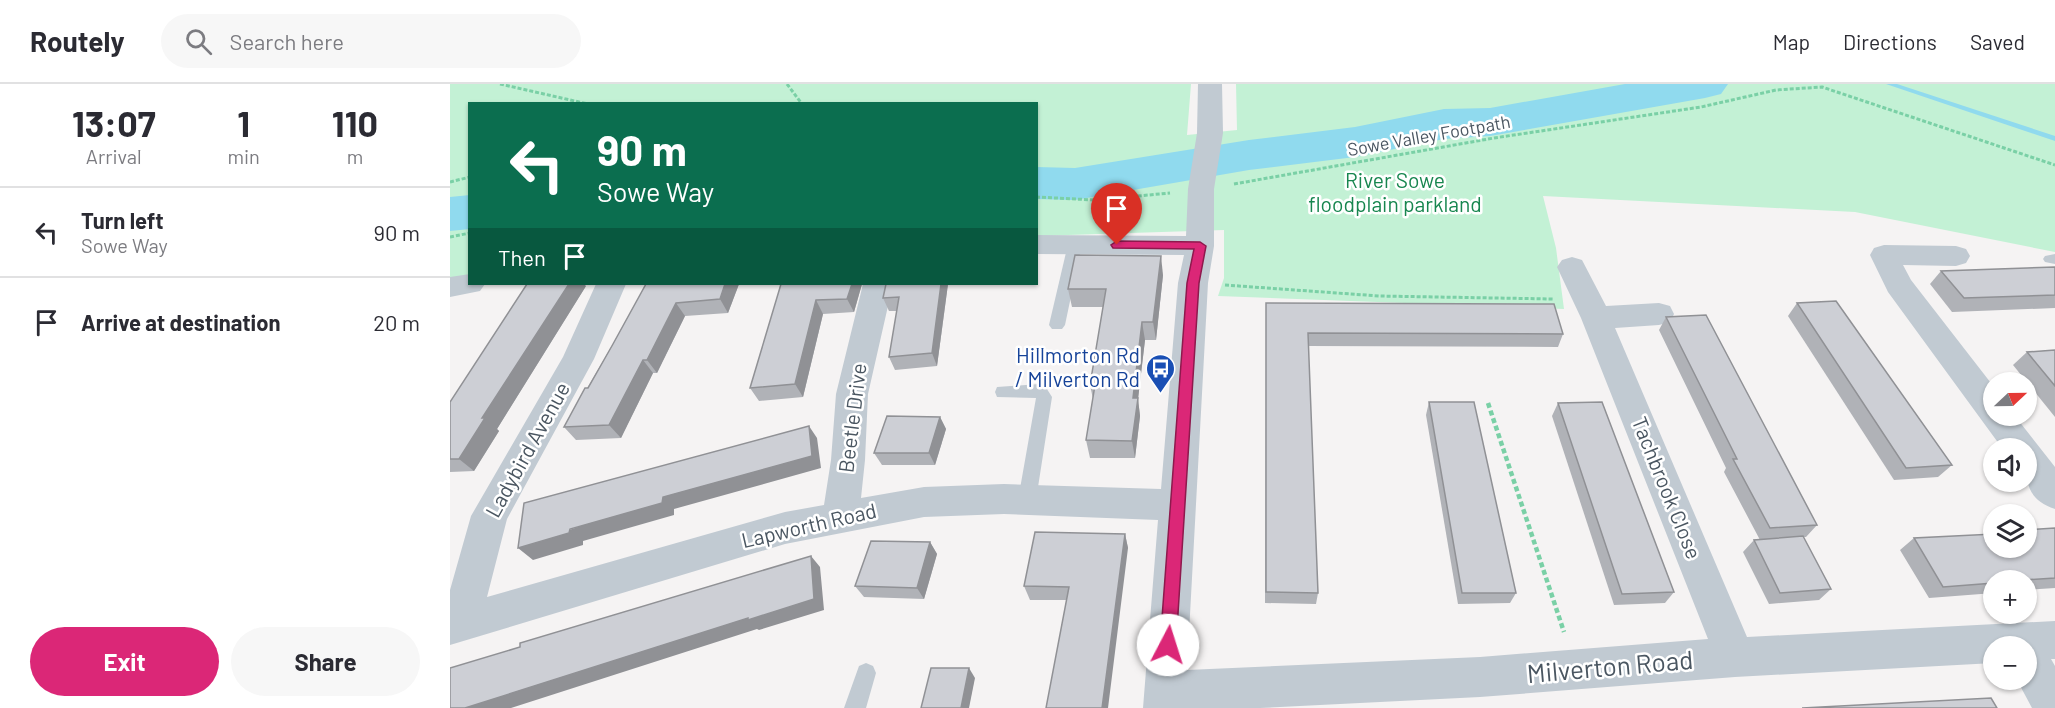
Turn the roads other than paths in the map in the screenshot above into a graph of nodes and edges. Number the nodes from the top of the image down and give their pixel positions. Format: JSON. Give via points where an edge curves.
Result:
{"nodes":[{"id":1,"x":1210,"y":84,"type":"edge"},
{"id":2,"x":1038,"y":244,"type":"edge"},
{"id":3,"x":1075,"y":244,"type":"junction"},
{"id":4,"x":1200,"y":246,"type":"junction"},
{"id":5,"x":1956,"y":256,"type":"dead end"},
{"id":6,"x":1567,"y":283,"type":"road end"},
{"id":7,"x":468,"y":284,"type":"edge"},
{"id":8,"x":611,"y":285,"type":"edge"},
{"id":9,"x":878,"y":285,"type":"edge"},
{"id":10,"x":450,"y":287,"type":"edge"},
{"id":11,"x":1659,"y":314,"type":"dead end"},
{"id":12,"x":1596,"y":318,"type":"junction"},
{"id":13,"x":1057,"y":325,"type":"dead end"},
{"id":14,"x":1003,"y":392,"type":"dead end"},
{"id":15,"x":1983,"y":398,"type":"edge"},
{"id":16,"x":2004,"y":426,"type":"edge"},
{"id":17,"x":2013,"y":438,"type":"edge"},
{"id":18,"x":2037,"y":470,"type":"edge"},
{"id":19,"x":2055,"y":494,"type":"edge"},
{"id":20,"x":1027,"y":500,"type":"junction"},
{"id":21,"x":1179,"y":503,"type":"junction"},
{"id":22,"x":840,"y":518,"type":"junction"},
{"id":23,"x":455,"y":624,"type":"edge"},
{"id":24,"x":1983,"y":648,"type":"edge"},
{"id":25,"x":1736,"y":657,"type":"junction"},
{"id":26,"x":2037,"y":666,"type":"edge"},
{"id":27,"x":866,"y":673,"type":"dead end"},
{"id":28,"x":1164,"y":700,"type":"edge"},
{"id":29,"x":855,"y":708,"type":"edge"},
{"id":30,"x":2053,"y":708,"type":"edge"}],
"edges":[{"from":1,"to":4,"type":"street","via":[[1210,133],[1202,189]]},
{"from":2,"to":3,"type":"street"},
{"from":3,"to":4,"type":"street"},
{"from":3,"to":13,"type":"lane"},
{"from":4,"to":21,"type":"street","via":[[1193,283]]},
{"from":5,"to":15,"type":"street","via":[[1884,255],[1898,285]]},
{"from":6,"to":12,"type":"street","name":"Tachbrook Close"},
{"from":7,"to":10,"type":"street"},
{"from":8,"to":23,"type":"street","name":"Ladybird Avenue","via":[[578,359],[489,516]]},
{"from":9,"to":22,"type":"street","name":"Beetle Drive","via":[[852,394]]},
{"from":11,"to":12,"type":"street"},
{"from":12,"to":25,"type":"street","name":"Tachbrook Close"},
{"from":14,"to":20,"type":"lane","via":[[1038,390],[1044,397]]},
{"from":16,"to":17,"type":"street"},
{"from":18,"to":19,"type":"street"},
{"from":20,"to":21,"type":"street","name":"Lapworth Road"},
{"from":20,"to":22,"type":"street","name":"Lapworth Road","via":[[924,502]]},
{"from":21,"to":28,"type":"street"},
{"from":22,"to":23,"type":"street","name":"Lapworth Road","via":[[785,528]]},
{"from":24,"to":25,"type":"street","name":"Milverton Road"},
{"from":25,"to":28,"type":"street","name":"Milverton Road"},
{"from":26,"to":30,"type":"street"},
{"from":27,"to":29,"type":"lane"}]}
